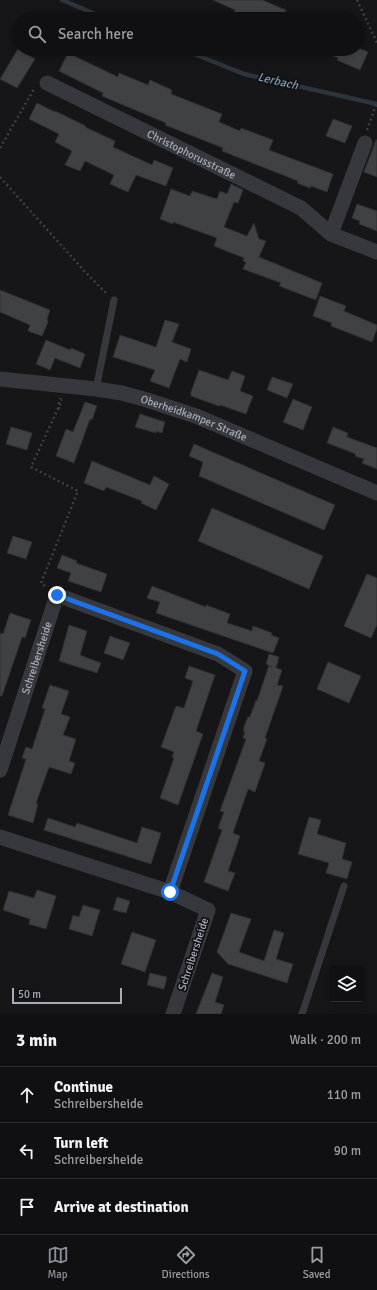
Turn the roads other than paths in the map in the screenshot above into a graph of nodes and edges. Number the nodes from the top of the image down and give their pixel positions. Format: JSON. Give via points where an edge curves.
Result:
{"nodes":[{"id":1,"x":47,"y":83,"type":"road end"},
{"id":2,"x":365,"y":143,"type":"dead end"},
{"id":3,"x":331,"y":234,"type":"junction"},
{"id":4,"x":377,"y":252,"type":"edge"},
{"id":5,"x":114,"y":300,"type":"road end"},
{"id":6,"x":0,"y":379,"type":"edge"},
{"id":7,"x":96,"y":388,"type":"junction"},
{"id":8,"x":377,"y":493,"type":"edge"},
{"id":9,"x":0,"y":770,"type":"edge"},
{"id":10,"x":0,"y":837,"type":"edge"},
{"id":11,"x":344,"y":886,"type":"dead end"},
{"id":12,"x":170,"y":892,"type":"junction"},
{"id":13,"x":174,"y":1014,"type":"edge"},
{"id":14,"x":302,"y":1014,"type":"edge"}],
"edges":[{"from":1,"to":3,"type":"street","name":"Christophorusstraße","via":[[301,208]]},
{"from":2,"to":3,"type":"street"},
{"from":3,"to":4,"type":"street","name":"Christophorusstraße"},
{"from":5,"to":7,"type":"lane"},
{"from":6,"to":7,"type":"street","name":"Oberheidkamper Straße"},
{"from":7,"to":8,"type":"street","name":"Oberheidkamper Straße","via":[[147,400],[196,416]]},
{"from":9,"to":12,"type":"street","name":"Schreibersheide","via":[[57,595],[218,654],[245,671]]},
{"from":10,"to":12,"type":"street","name":"Schreibersheide"},
{"from":11,"to":14,"type":"lane"},
{"from":12,"to":13,"type":"street","name":"Schreibersheide","via":[[208,910]]}]}
